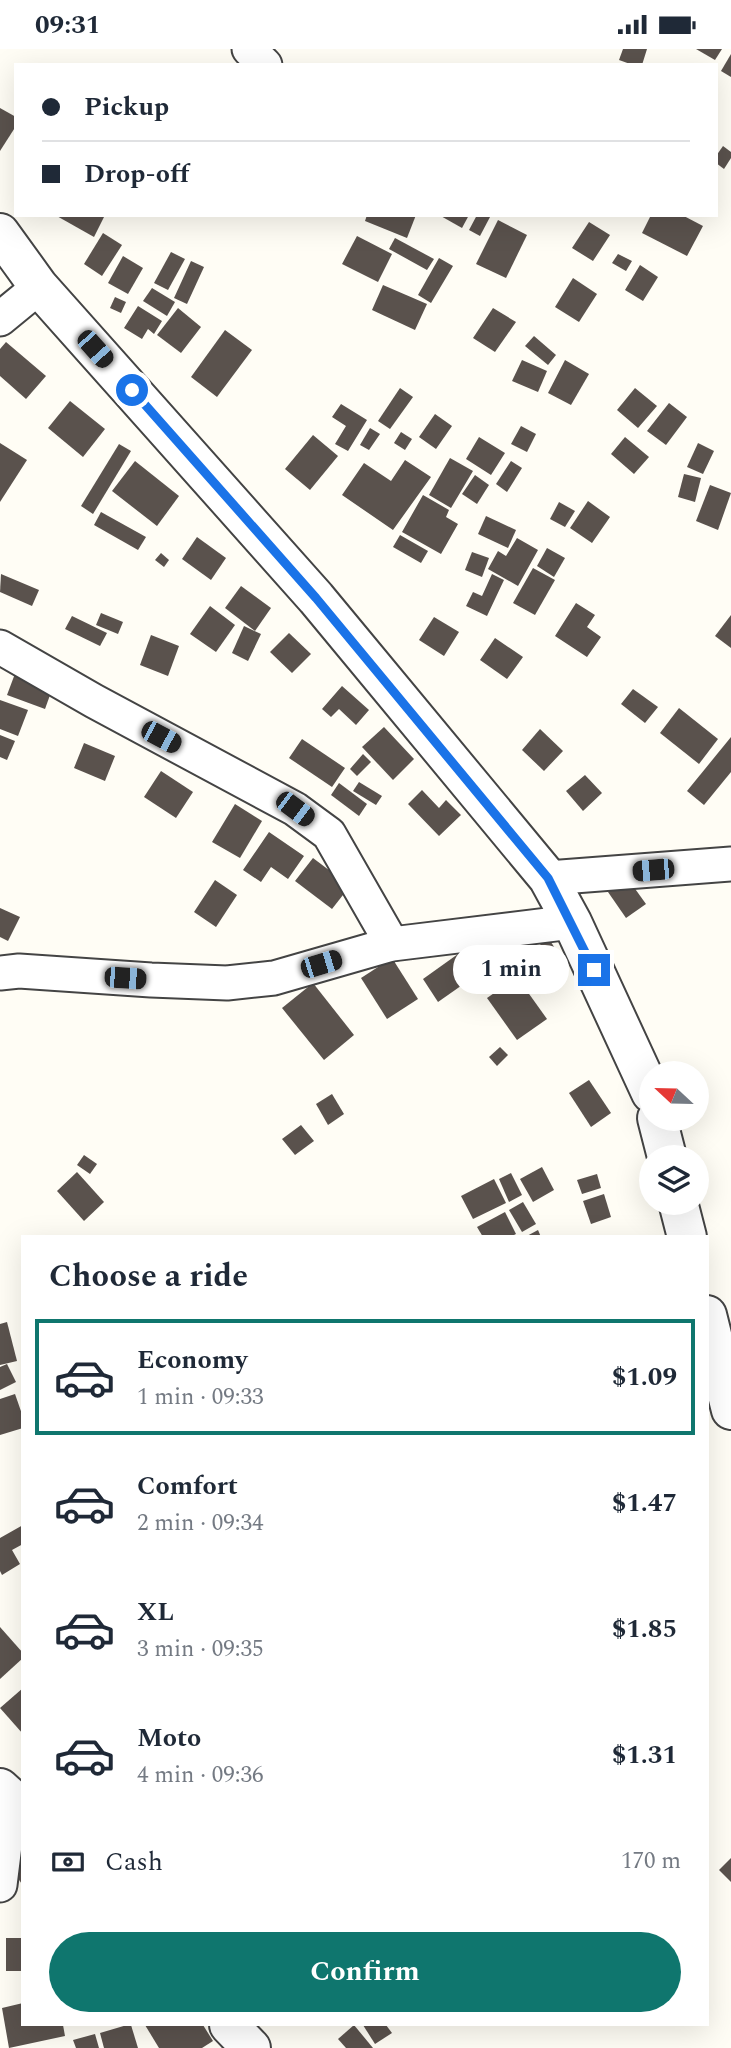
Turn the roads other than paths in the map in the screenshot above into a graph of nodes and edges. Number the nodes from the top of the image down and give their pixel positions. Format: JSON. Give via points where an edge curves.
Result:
{"nodes":[{"id":1,"x":249,"y":49,"type":"edge"},
{"id":2,"x":263,"y":63,"type":"edge"},
{"id":3,"x":0,"y":233,"type":"edge"},
{"id":4,"x":39,"y":287,"type":"junction"},
{"id":5,"x":3,"y":310,"type":"edge"},
{"id":6,"x":0,"y":647,"type":"edge"},
{"id":7,"x":731,"y":864,"type":"edge"},
{"id":8,"x":548,"y":878,"type":"junction"},
{"id":9,"x":572,"y":922,"type":"junction"},
{"id":10,"x":392,"y":944,"type":"junction"},
{"id":11,"x":0,"y":973,"type":"edge"},
{"id":12,"x":639,"y":1067,"type":"edge"},
{"id":13,"x":681,"y":1215,"type":"edge"},
{"id":14,"x":686,"y":1235,"type":"edge"},
{"id":15,"x":709,"y":1323,"type":"edge"},
{"id":16,"x":731,"y":1410,"type":"edge"},
{"id":17,"x":11,"y":1798,"type":"edge"},
{"id":18,"x":0,"y":1885,"type":"edge"},
{"id":19,"x":230,"y":2026,"type":"edge"},
{"id":20,"x":251,"y":2048,"type":"edge"}],
"edges":[{"from":1,"to":2,"type":"street"},
{"from":3,"to":4,"type":"street"},
{"from":4,"to":5,"type":"street"},
{"from":4,"to":8,"type":"street","via":[[316,598]]},
{"from":6,"to":10,"type":"street","via":[[315,823],[329,834]]},
{"from":7,"to":8,"type":"street"},
{"from":8,"to":9,"type":"street"},
{"from":9,"to":10,"type":"street"},
{"from":9,"to":12,"type":"street"},
{"from":10,"to":11,"type":"street","via":[[274,978],[227,983]]},
{"from":13,"to":14,"type":"street"},
{"from":15,"to":16,"type":"street"},
{"from":17,"to":18,"type":"street"},
{"from":19,"to":20,"type":"street"}]}
